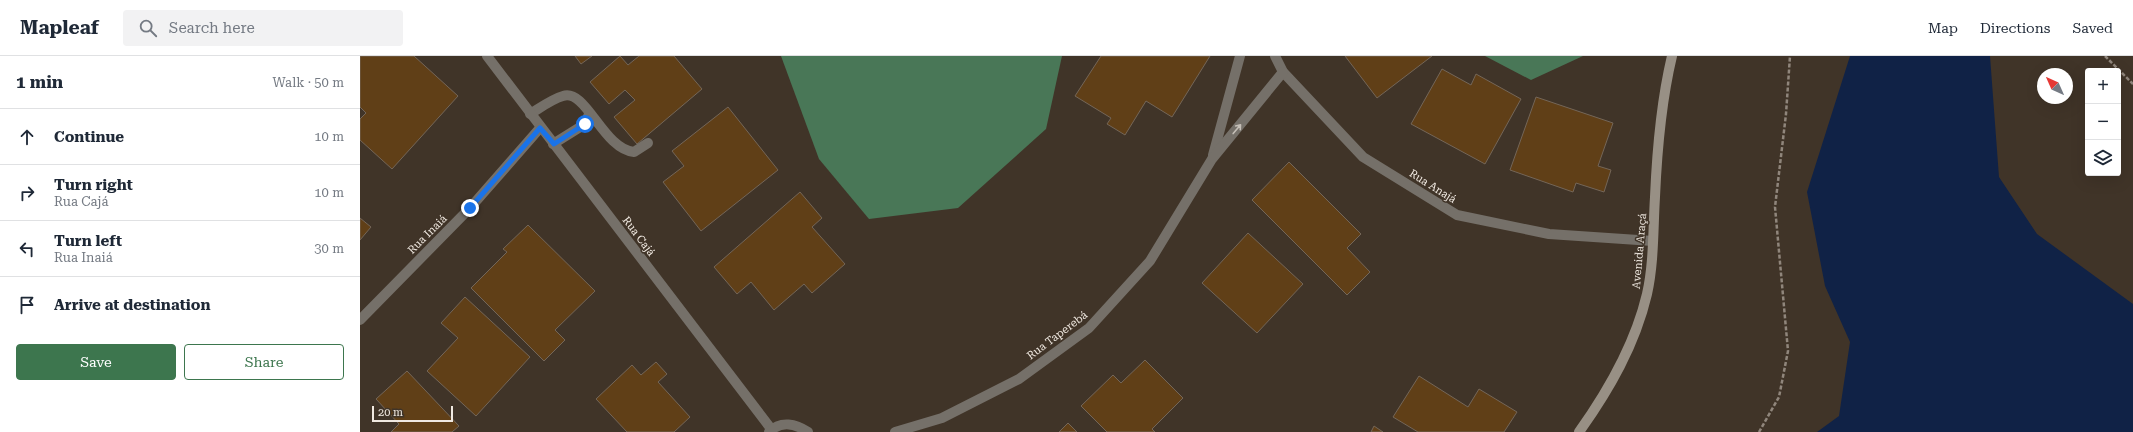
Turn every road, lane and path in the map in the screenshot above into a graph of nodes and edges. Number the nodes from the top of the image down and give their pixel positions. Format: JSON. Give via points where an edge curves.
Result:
{"nodes":[{"id":1,"x":487,"y":56,"type":"edge"},
{"id":2,"x":1240,"y":56,"type":"edge"},
{"id":3,"x":1275,"y":56,"type":"edge"},
{"id":4,"x":1672,"y":56,"type":"edge"},
{"id":5,"x":1790,"y":56,"type":"edge"},
{"id":6,"x":2105,"y":56,"type":"edge"},
{"id":7,"x":1283,"y":72,"type":"junction"},
{"id":8,"x":2133,"y":84,"type":"edge"},
{"id":9,"x":530,"y":114,"type":"junction"},
{"id":10,"x":589,"y":114,"type":"junction"},
{"id":11,"x":540,"y":128,"type":"junction"},
{"id":12,"x":648,"y":143,"type":"dead end"},
{"id":13,"x":554,"y":144,"type":"junction"},
{"id":14,"x":1212,"y":158,"type":"junction"},
{"id":15,"x":1653,"y":241,"type":"junction"},
{"id":16,"x":360,"y":320,"type":"edge"},
{"id":17,"x":770,"y":431,"type":"edge"},
{"id":18,"x":808,"y":432,"type":"edge"},
{"id":19,"x":895,"y":432,"type":"edge"},
{"id":20,"x":1578,"y":432,"type":"edge"},
{"id":21,"x":1759,"y":432,"type":"edge"}],
"edges":[{"from":1,"to":9,"type":"street","name":"Rua Cajá"},
{"from":2,"to":14,"type":"street","name":"Rua Taperebá"},
{"from":3,"to":7,"type":"street","name":"Rua Anajá"},
{"from":4,"to":15,"type":"street","name":"Avenida Araçá","via":[[1666,81],[1657,154]]},
{"from":5,"to":21,"type":"path","via":[[1775,207],[1788,351],[1779,397]]},
{"from":6,"to":8,"type":"path"},
{"from":14,"to":7,"type":"street","name":"Rua Taperebá","one_way":true},
{"from":7,"to":15,"type":"street","name":"Rua Anajá","via":[[1363,157],[1457,215],[1549,234]]},
{"from":9,"to":10,"type":"street","via":[[563,95],[575,96],[584,104]]},
{"from":9,"to":11,"type":"street","name":"Rua Cajá"},
{"from":10,"to":12,"type":"street","via":[[619,148],[634,152]]},
{"from":10,"to":13,"type":"street","via":[[585,124]]},
{"from":11,"to":13,"type":"street","name":"Rua Cajá"},
{"from":11,"to":16,"type":"street","name":"Rua Inaiá","via":[[470,208]]},
{"from":13,"to":17,"type":"street","name":"Rua Cajá"},
{"from":14,"to":19,"type":"street","name":"Rua Taperebá","via":[[1150,261],[1090,328],[1019,379],[942,418]]},
{"from":15,"to":20,"type":"street","name":"Avenida Araçá","via":[[1647,293],[1632,345],[1597,407]]},
{"from":17,"to":18,"type":"street","via":[[780,425],[790,424],[800,426]]}]}
